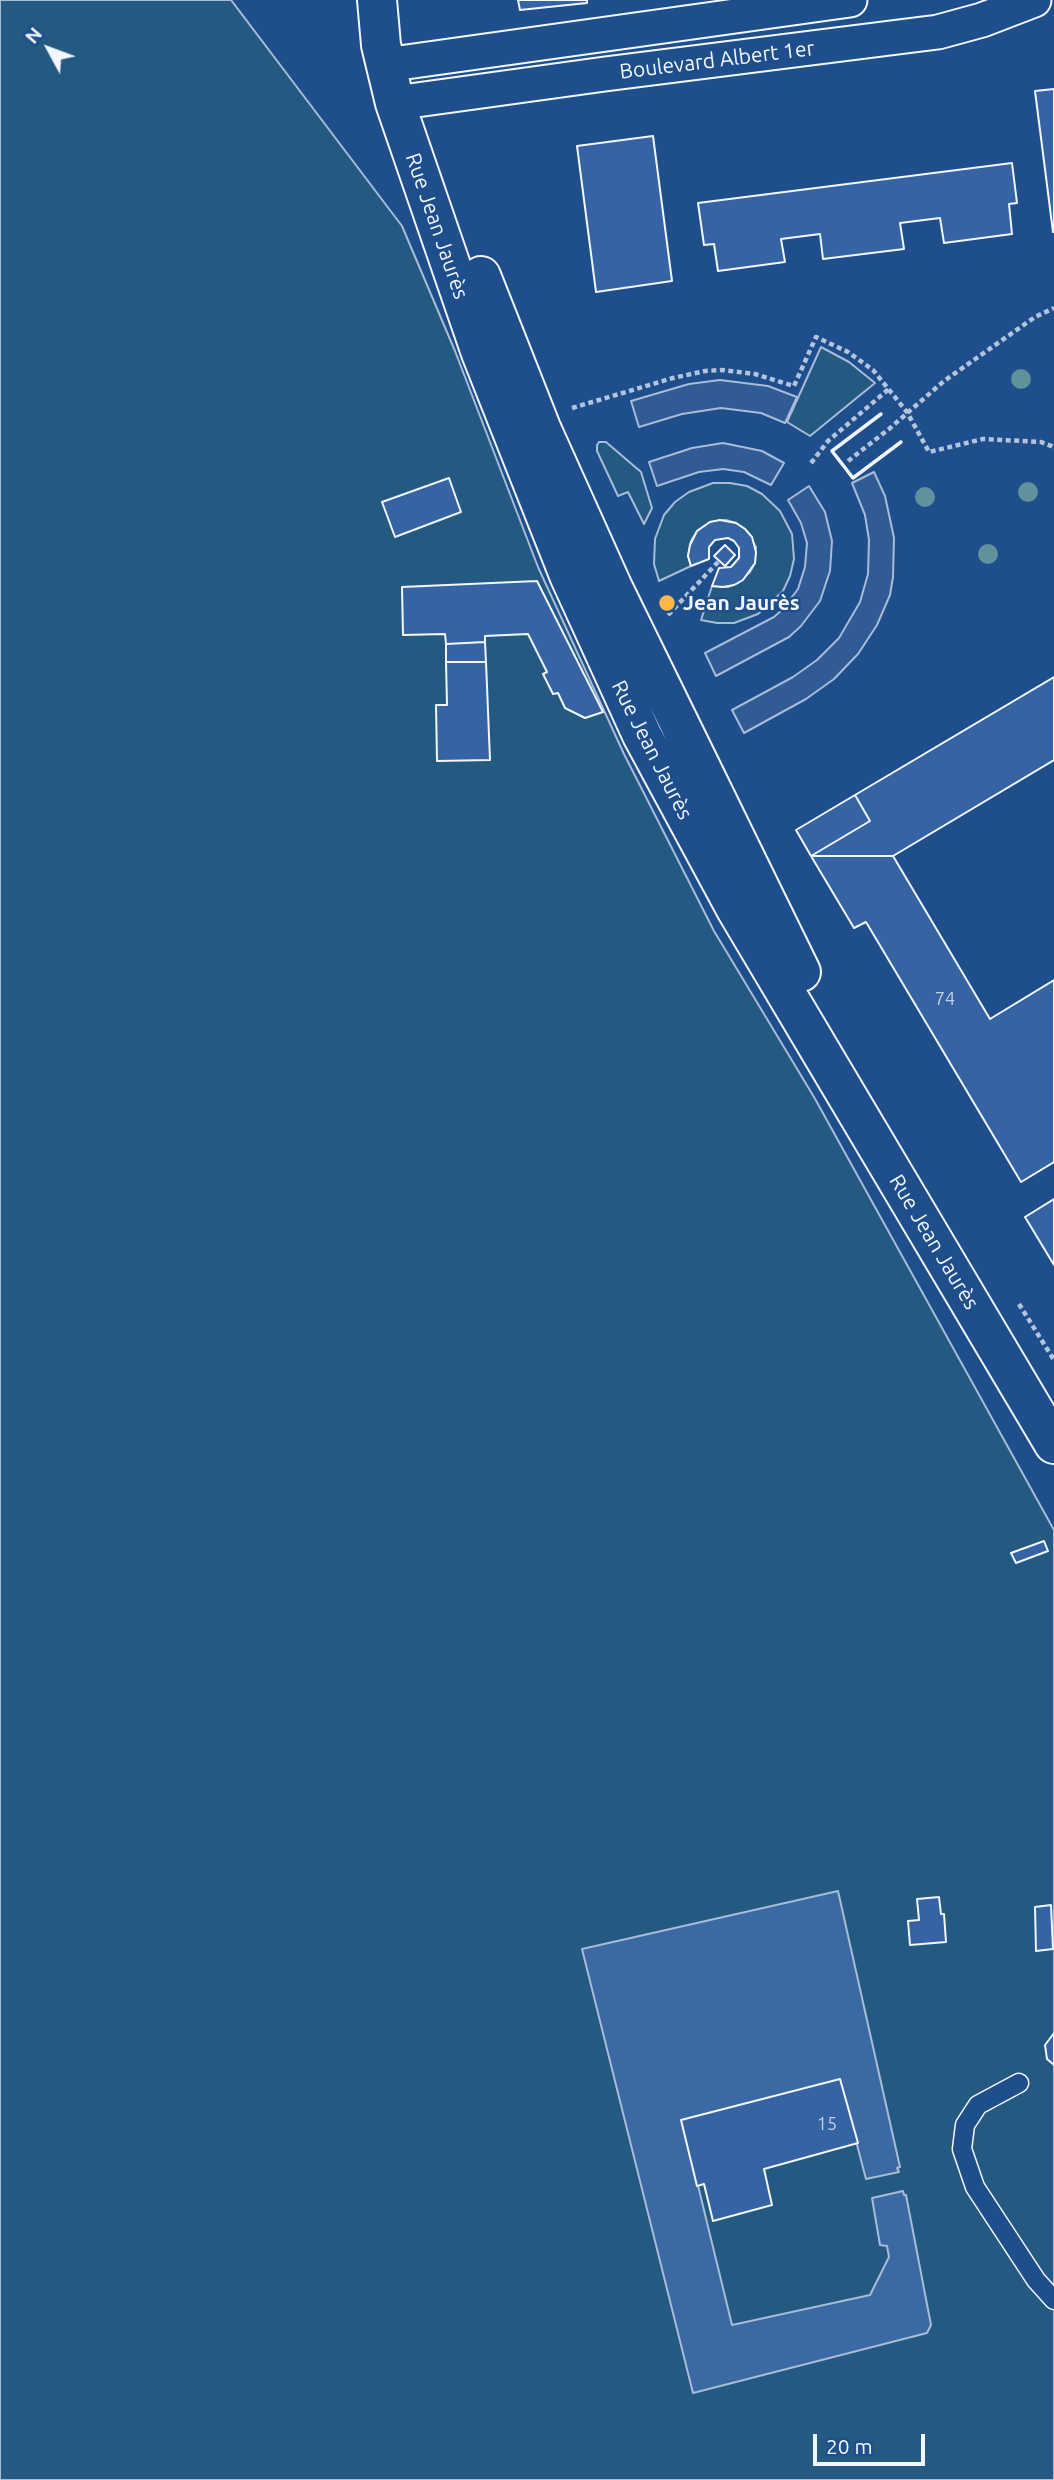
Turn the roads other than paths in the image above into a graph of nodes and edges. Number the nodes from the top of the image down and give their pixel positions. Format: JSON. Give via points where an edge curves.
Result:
{"nodes":[{"id":1,"x":377,"y":0,"type":"edge"},
{"id":2,"x":386,"y":0,"type":"edge"},
{"id":3,"x":850,"y":0,"type":"edge"},
{"id":4,"x":1034,"y":0,"type":"edge"},
{"id":5,"x":398,"y":63,"type":"junction"},
{"id":6,"x":408,"y":101,"type":"junction"},
{"id":7,"x":1054,"y":1395,"type":"edge"},
{"id":8,"x":1054,"y":1444,"type":"edge"},
{"id":9,"x":1019,"y":2083,"type":"dead end"},
{"id":10,"x":1054,"y":2300,"type":"edge"}],
"edges":[{"from":1,"to":5,"type":"main road","name":"Rue Jean Jaurès","via":[[380,37]]},
{"from":2,"to":5,"type":"main road","name":"Rue Jean Jaurès"},
{"from":3,"to":5,"type":"street","name":"Boulevard Albert 1er"},
{"from":4,"to":6,"type":"street","name":"Boulevard Albert 1er","via":[[938,32]]},
{"from":5,"to":6,"type":"main road","name":"Rue Jean Jaurès"},
{"from":6,"to":7,"type":"main road","name":"Rue Jean Jaurès","via":[[457,210],[516,368],[633,630],[808,987]]},
{"from":6,"to":8,"type":"main road","name":"Rue Jean Jaurès","via":[[496,396],[569,575],[642,735],[742,919]]},
{"from":9,"to":10,"type":"lane","via":[[978,2105],[965,2125],[962,2149],[975,2187]]}]}
